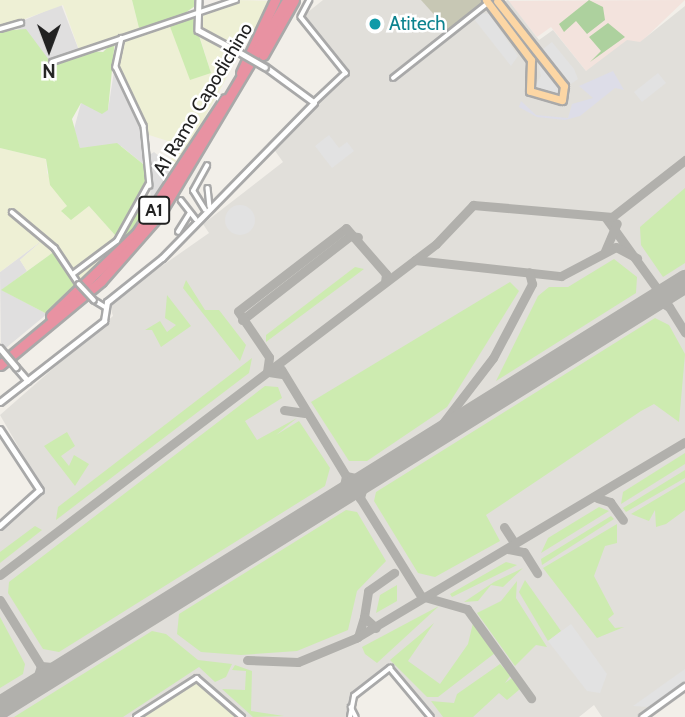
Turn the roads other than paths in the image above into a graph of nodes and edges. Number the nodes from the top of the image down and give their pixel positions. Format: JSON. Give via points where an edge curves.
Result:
{"nodes":[{"id":1,"x":199,"y":0,"type":"edge"},
{"id":2,"x":236,"y":0,"type":"edge"},
{"id":3,"x":275,"y":0,"type":"edge"},
{"id":4,"x":281,"y":0,"type":"edge"},
{"id":5,"x":287,"y":0,"type":"edge"},
{"id":6,"x":294,"y":0,"type":"edge"},
{"id":7,"x":310,"y":0,"type":"edge"},
{"id":8,"x":492,"y":2,"type":"edge"},
{"id":9,"x":201,"y":12,"type":"junction"},
{"id":10,"x":22,"y":23,"type":"dead end"},
{"id":11,"x":0,"y":29,"type":"edge"},
{"id":12,"x":122,"y":38,"type":"junction"},
{"id":13,"x":52,"y":62,"type":"dead end"},
{"id":14,"x":241,"y":73,"type":"junction"},
{"id":15,"x":393,"y":78,"type":"dead end"},
{"id":16,"x":235,"y":93,"type":"junction"},
{"id":17,"x":314,"y":103,"type":"junction"},
{"id":18,"x":207,"y":166,"type":"dead end"},
{"id":19,"x":208,"y":188,"type":"dead end"},
{"id":20,"x":181,"y":200,"type":"dead end"},
{"id":21,"x":208,"y":208,"type":"junction"},
{"id":22,"x":12,"y":212,"type":"dead end"},
{"id":23,"x":190,"y":213,"type":"junction"},
{"id":24,"x":196,"y":219,"type":"junction"},
{"id":25,"x":178,"y":232,"type":"dead end"},
{"id":26,"x":74,"y":274,"type":"junction"},
{"id":27,"x":105,"y":307,"type":"junction"},
{"id":28,"x":0,"y":348,"type":"edge"},
{"id":29,"x":0,"y":358,"type":"edge"},
{"id":30,"x":0,"y":367,"type":"edge"},
{"id":31,"x":28,"y":381,"type":"junction"},
{"id":32,"x":0,"y":402,"type":"edge"},
{"id":33,"x":0,"y":429,"type":"edge"},
{"id":34,"x":0,"y":526,"type":"edge"},
{"id":35,"x":685,"y":686,"type":"edge"},
{"id":36,"x":351,"y":705,"type":"junction"},
{"id":37,"x":136,"y":717,"type":"edge"},
{"id":38,"x":242,"y":717,"type":"edge"},
{"id":39,"x":350,"y":717,"type":"edge"},
{"id":40,"x":356,"y":717,"type":"edge"},
{"id":41,"x":431,"y":717,"type":"edge"},
{"id":42,"x":642,"y":717,"type":"edge"}],
"edges":[{"from":1,"to":9,"type":"street"},
{"from":2,"to":9,"type":"street"},
{"from":3,"to":14,"type":"highway"},
{"from":4,"to":14,"type":"highway","name":"A1 Ramo Capodichino","number":"A1"},
{"from":5,"to":16,"type":"highway","name":"A1 Ramo Capodichino","number":"A1"},
{"from":6,"to":16,"type":"highway"},
{"from":7,"to":17,"type":"street","via":[[301,17],[346,73]]},
{"from":8,"to":8,"type":"main road","via":[[531,60],[530,91],[562,100],[564,86]]},
{"from":8,"to":15,"type":"street"},
{"from":9,"to":12,"type":"street"},
{"from":9,"to":17,"type":"street","bridge":true,"via":[[196,18],[200,33],[265,67]]},
{"from":10,"to":11,"type":"street"},
{"from":12,"to":13,"type":"street"},
{"from":12,"to":26,"type":"street","via":[[116,67],[144,126],[149,186],[117,241]]},
{"from":14,"to":29,"type":"highway","name":"A1 Ramo Capodichino","number":"A1","via":[[137,233]]},
{"from":16,"to":30,"type":"highway","name":"A1 Ramo Capodichino","number":"A1","via":[[128,254]]},
{"from":17,"to":21,"type":"street"},
{"from":18,"to":21,"type":"street","via":[[193,191]]},
{"from":19,"to":21,"type":"street"},
{"from":20,"to":23,"type":"street"},
{"from":21,"to":24,"type":"street"},
{"from":22,"to":26,"type":"street","via":[[30,222]]},
{"from":23,"to":24,"type":"street"},
{"from":23,"to":25,"type":"street"},
{"from":24,"to":27,"type":"street"},
{"from":26,"to":27,"type":"street","bridge":true},
{"from":27,"to":31,"type":"street","via":[[104,321]]},
{"from":28,"to":31,"type":"street","bridge":true},
{"from":31,"to":32,"type":"street"},
{"from":33,"to":34,"type":"street","via":[[40,490]]},
{"from":35,"to":42,"type":"street"},
{"from":36,"to":39,"type":"street"},
{"from":36,"to":40,"type":"street"},
{"from":36,"to":41,"type":"street","via":[[390,668]]},
{"from":37,"to":38,"type":"street","via":[[194,680]]}]}
